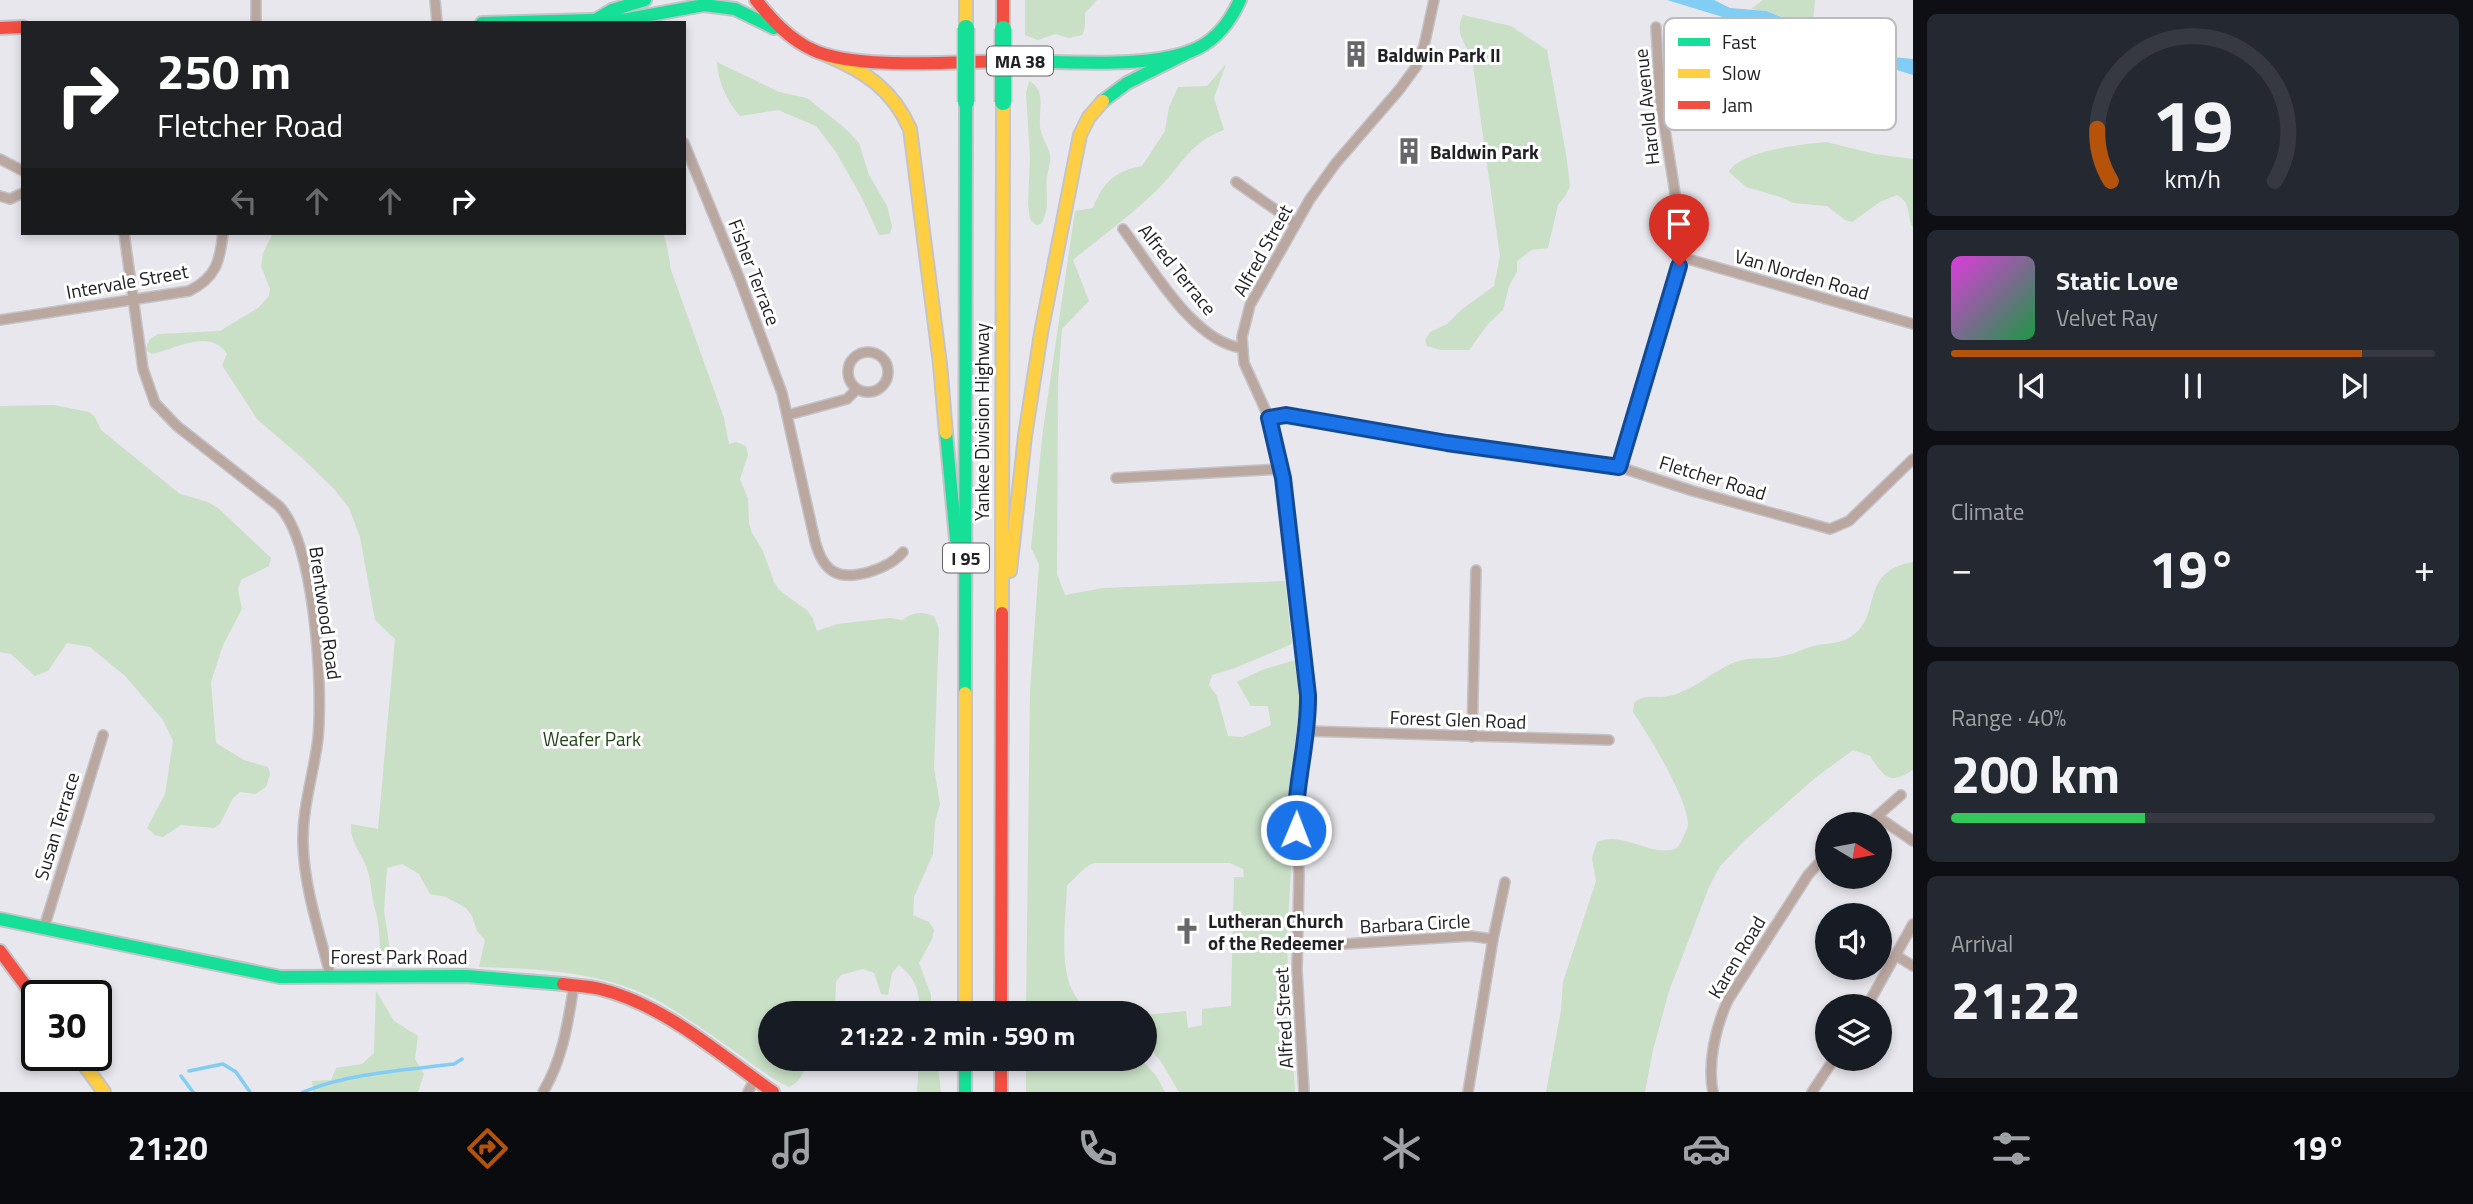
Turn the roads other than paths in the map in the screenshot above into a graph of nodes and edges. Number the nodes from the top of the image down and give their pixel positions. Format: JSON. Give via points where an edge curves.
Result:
{"nodes":[{"id":1,"x":256,"y":0,"type":"edge"},
{"id":2,"x":435,"y":0,"type":"edge"},
{"id":3,"x":756,"y":0,"type":"edge"},
{"id":4,"x":966,"y":0,"type":"edge"},
{"id":5,"x":1003,"y":0,"type":"edge"},
{"id":6,"x":1434,"y":0,"type":"edge"},
{"id":7,"x":1239,"y":3,"type":"edge"},
{"id":8,"x":612,"y":11,"type":"edge"},
{"id":9,"x":640,"y":11,"type":"edge"},
{"id":10,"x":256,"y":21,"type":"edge"},
{"id":11,"x":437,"y":21,"type":"edge"},
{"id":12,"x":540,"y":21,"type":"edge"},
{"id":13,"x":21,"y":27,"type":"edge"},
{"id":14,"x":1656,"y":27,"type":"dead end"},
{"id":15,"x":0,"y":28,"type":"edge"},
{"id":16,"x":790,"y":37,"type":"junction"},
{"id":17,"x":1191,"y":51,"type":"junction"},
{"id":18,"x":826,"y":55,"type":"junction"},
{"id":19,"x":1664,"y":123,"type":"edge"},
{"id":20,"x":1665,"y":130,"type":"edge"},
{"id":21,"x":686,"y":148,"type":"edge"},
{"id":22,"x":0,"y":159,"type":"edge"},
{"id":23,"x":21,"y":170,"type":"edge"},
{"id":24,"x":1236,"y":182,"type":"dead end"},
{"id":25,"x":21,"y":194,"type":"edge"},
{"id":26,"x":0,"y":196,"type":"edge"},
{"id":27,"x":1296,"y":224,"type":"junction"},
{"id":28,"x":1123,"y":229,"type":"dead end"},
{"id":29,"x":124,"y":235,"type":"edge"},
{"id":30,"x":223,"y":235,"type":"edge"},
{"id":31,"x":1681,"y":257,"type":"junction"},
{"id":32,"x":133,"y":298,"type":"junction"},
{"id":33,"x":0,"y":320,"type":"edge"},
{"id":34,"x":1913,"y":324,"type":"edge"},
{"id":35,"x":1242,"y":348,"type":"junction"},
{"id":36,"x":857,"y":389,"type":"junction"},
{"id":37,"x":788,"y":415,"type":"junction"},
{"id":38,"x":1269,"y":418,"type":"junction"},
{"id":39,"x":1913,"y":459,"type":"edge"},
{"id":40,"x":1619,"y":467,"type":"junction"},
{"id":41,"x":1282,"y":469,"type":"junction"},
{"id":42,"x":1116,"y":478,"type":"dead end"},
{"id":43,"x":902,"y":552,"type":"dead end"},
{"id":44,"x":1476,"y":570,"type":"dead end"},
{"id":45,"x":1002,"y":640,"type":"junction"},
{"id":46,"x":965,"y":650,"type":"junction"},
{"id":47,"x":1307,"y":731,"type":"junction"},
{"id":48,"x":103,"y":735,"type":"dead end"},
{"id":49,"x":1472,"y":737,"type":"junction"},
{"id":50,"x":1609,"y":740,"type":"dead end"},
{"id":51,"x":1901,"y":795,"type":"dead end"},
{"id":52,"x":1883,"y":812,"type":"edge"},
{"id":53,"x":1892,"y":827,"type":"edge"},
{"id":54,"x":1913,"y":841,"type":"edge"},
{"id":55,"x":1815,"y":867,"type":"edge"},
{"id":56,"x":1505,"y":881,"type":"dead end"},
{"id":57,"x":0,"y":919,"type":"edge"},
{"id":58,"x":1913,"y":924,"type":"edge"},
{"id":59,"x":44,"y":928,"type":"junction"},
{"id":60,"x":1493,"y":939,"type":"junction"},
{"id":61,"x":1297,"y":947,"type":"junction"},
{"id":62,"x":0,"y":951,"type":"edge"},
{"id":63,"x":1897,"y":956,"type":"junction"},
{"id":64,"x":1913,"y":966,"type":"edge"},
{"id":65,"x":331,"y":978,"type":"junction"},
{"id":66,"x":22,"y":980,"type":"edge"},
{"id":67,"x":574,"y":985,"type":"junction"},
{"id":68,"x":1874,"y":994,"type":"edge"},
{"id":69,"x":965,"y":1001,"type":"edge"},
{"id":70,"x":1001,"y":1001,"type":"edge"},
{"id":71,"x":89,"y":1071,"type":"edge"},
{"id":72,"x":965,"y":1071,"type":"edge"},
{"id":73,"x":1001,"y":1071,"type":"edge"},
{"id":74,"x":1826,"y":1071,"type":"edge"},
{"id":75,"x":752,"y":1085,"type":"edge"},
{"id":76,"x":1001,"y":1089,"type":"edge"},
{"id":77,"x":965,"y":1091,"type":"edge"},
{"id":78,"x":104,"y":1092,"type":"edge"},
{"id":79,"x":543,"y":1092,"type":"edge"},
{"id":80,"x":773,"y":1092,"type":"edge"},
{"id":81,"x":1304,"y":1092,"type":"edge"},
{"id":82,"x":1468,"y":1092,"type":"edge"},
{"id":83,"x":1713,"y":1092,"type":"edge"},
{"id":84,"x":1812,"y":1092,"type":"edge"}],
"edges":[{"from":1,"to":10,"type":"street"},
{"from":2,"to":11,"type":"street"},
{"from":3,"to":16,"type":"main road"},
{"from":4,"to":46,"type":"main road","name":"Yankee Division Highway","number":"I 95","bridge":true},
{"from":5,"to":45,"type":"main road","name":"Yankee Division Highway","number":"I 95","bridge":true},
{"from":6,"to":27,"type":"street","name":"Alfred Street","via":[[1416,67],[1327,174]]},
{"from":7,"to":17,"type":"main road","number":"MA 38","via":[[1217,35]]},
{"from":8,"to":9,"type":"main road","number":"MA 38"},
{"from":8,"to":12,"type":"main road","number":"MA 38","via":[[597,19]]},
{"from":9,"to":16,"type":"main road","number":"MA 38","via":[[720,6],[744,12]]},
{"from":13,"to":15,"type":"main road"},
{"from":14,"to":19,"type":"street","name":"Harold Avenue"},
{"from":16,"to":18,"type":"main road","number":"MA 38"},
{"from":17,"to":18,"type":"main road","number":"MA 38","via":[[1150,59],[1093,61],[876,61]]},
{"from":17,"to":45,"type":"main road","via":[[1110,92],[1087,119],[1077,144],[1030,401]]},
{"from":18,"to":46,"type":"main road","via":[[882,84],[910,129],[942,377]]},
{"from":20,"to":31,"type":"street","name":"Harold Avenue"},
{"from":21,"to":37,"type":"street","name":"Fisher Terrace"},
{"from":22,"to":23,"type":"street"},
{"from":24,"to":27,"type":"street"},
{"from":25,"to":26,"type":"street","via":[[10,199]]},
{"from":27,"to":35,"type":"street","name":"Alfred Street","via":[[1250,305]]},
{"from":28,"to":35,"type":"street","name":"Alfred Terrace","via":[[1200,326],[1223,344]]},
{"from":29,"to":32,"type":"street","name":"Brentwood Road"},
{"from":30,"to":32,"type":"street","name":"Intervale Street","via":[[216,267],[200,286]]},
{"from":31,"to":34,"type":"street","name":"Van Norden Road"},
{"from":31,"to":40,"type":"street","name":"Harold Avenue"},
{"from":32,"to":33,"type":"street","name":"Intervale Street"},
{"from":32,"to":65,"type":"street","name":"Brentwood Road","via":[[145,379],[155,403],[177,426],[279,506],[298,539],[313,617],[319,701],[303,845]]},
{"from":35,"to":38,"type":"street","name":"Alfred Street"},
{"from":36,"to":36,"type":"street","via":[[872,392],[884,383],[887,368],[878,355],[863,352],[850,361],[848,376]]},
{"from":36,"to":37,"type":"street","via":[[847,399]]},
{"from":37,"to":43,"type":"street","name":"Fisher Terrace","via":[[815,541],[825,564],[837,574],[857,575],[885,566]]},
{"from":38,"to":40,"type":"street","name":"Fletcher Road","via":[[1286,415]]},
{"from":38,"to":41,"type":"street","name":"Alfred Street"},
{"from":39,"to":40,"type":"street","name":"Fletcher Road","via":[[1857,514],[1832,529]]},
{"from":41,"to":42,"type":"street"},
{"from":41,"to":47,"type":"street","name":"Alfred Street","via":[[1308,685]]},
{"from":44,"to":49,"type":"street"},
{"from":45,"to":70,"type":"main road","name":"Yankee Division Highway","number":"I 95"},
{"from":46,"to":69,"type":"main road","name":"Yankee Division Highway","number":"I 95"},
{"from":47,"to":49,"type":"street","name":"Forest Glen Road"},
{"from":47,"to":61,"type":"street","name":"Alfred Street","via":[[1296,810],[1300,875]]},
{"from":48,"to":59,"type":"street","name":"Susan Terrace"},
{"from":49,"to":50,"type":"street","name":"Forest Glen Road"},
{"from":51,"to":52,"type":"street"},
{"from":53,"to":54,"type":"street"},
{"from":55,"to":83,"type":"street","name":"Karen Road","via":[[1728,1000],[1715,1046]]},
{"from":56,"to":60,"type":"street","name":"Barbara Circle"},
{"from":57,"to":59,"type":"main road","name":"Forest Park Road"},
{"from":58,"to":63,"type":"street"},
{"from":59,"to":65,"type":"main road","name":"Forest Park Road","via":[[273,976]]},
{"from":60,"to":61,"type":"street","name":"Barbara Circle","via":[[1470,936]]},
{"from":60,"to":82,"type":"street","name":"Barbara Circle"},
{"from":61,"to":81,"type":"street","name":"Alfred Street"},
{"from":62,"to":66,"type":"main road"},
{"from":63,"to":64,"type":"street"},
{"from":63,"to":68,"type":"street"},
{"from":65,"to":67,"type":"main road","name":"Forest Park Road","via":[[435,975]]},
{"from":67,"to":75,"type":"main road","name":"Forest Park Road","via":[[621,995],[660,1014]]},
{"from":67,"to":79,"type":"street","via":[[563,1045]]},
{"from":71,"to":78,"type":"main road"},
{"from":72,"to":77,"type":"main road"},
{"from":73,"to":76,"type":"main road"},
{"from":74,"to":84,"type":"street"},
{"from":75,"to":80,"type":"main road","name":"Forest Park Road"}]}
